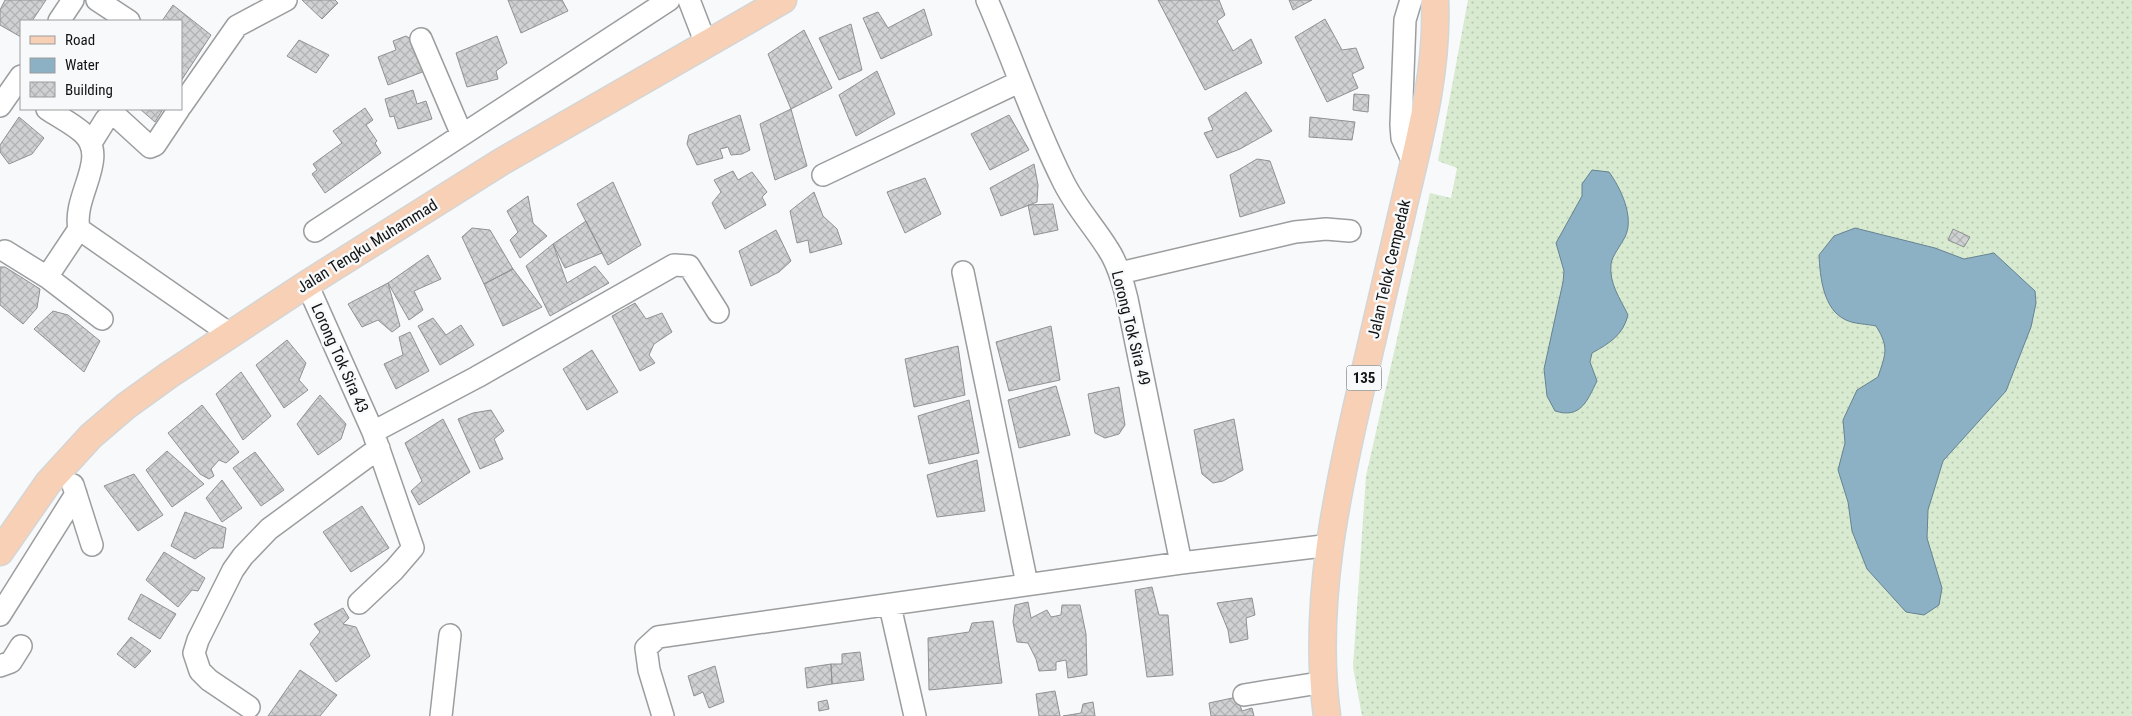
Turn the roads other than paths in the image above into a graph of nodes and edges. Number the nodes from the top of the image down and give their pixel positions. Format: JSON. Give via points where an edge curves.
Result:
{"nodes":[{"id":1,"x":73,"y":0,"type":"edge"},
{"id":2,"x":98,"y":0,"type":"edge"},
{"id":3,"x":286,"y":0,"type":"edge"},
{"id":4,"x":669,"y":0,"type":"edge"},
{"id":5,"x":689,"y":0,"type":"edge"},
{"id":6,"x":783,"y":0,"type":"edge"},
{"id":7,"x":987,"y":0,"type":"edge"},
{"id":8,"x":1411,"y":0,"type":"edge"},
{"id":9,"x":1435,"y":0,"type":"edge"},
{"id":10,"x":1444,"y":0,"type":"edge"},
{"id":11,"x":249,"y":9,"type":"edge"},
{"id":12,"x":60,"y":20,"type":"edge"},
{"id":13,"x":128,"y":20,"type":"edge"},
{"id":14,"x":422,"y":39,"type":"dead end"},
{"id":15,"x":706,"y":44,"type":"junction"},
{"id":16,"x":1434,"y":45,"type":"junction"},
{"id":17,"x":1019,"y":82,"type":"junction"},
{"id":18,"x":19,"y":85,"type":"edge"},
{"id":19,"x":182,"y":104,"type":"edge"},
{"id":20,"x":0,"y":106,"type":"edge"},
{"id":21,"x":48,"y":110,"type":"edge"},
{"id":22,"x":178,"y":110,"type":"edge"},
{"id":23,"x":462,"y":135,"type":"junction"},
{"id":24,"x":91,"y":143,"type":"junction"},
{"id":25,"x":1414,"y":164,"type":"junction"},
{"id":26,"x":824,"y":175,"type":"dead end"},
{"id":27,"x":79,"y":229,"type":"junction"},
{"id":28,"x":1350,"y":231,"type":"dead end"},
{"id":29,"x":315,"y":232,"type":"dead end"},
{"id":30,"x":5,"y":251,"type":"dead end"},
{"id":31,"x":964,"y":272,"type":"dead end"},
{"id":32,"x":1120,"y":273,"type":"junction"},
{"id":33,"x":47,"y":277,"type":"junction"},
{"id":34,"x":307,"y":284,"type":"junction"},
{"id":35,"x":718,"y":312,"type":"dead end"},
{"id":36,"x":102,"y":319,"type":"dead end"},
{"id":37,"x":230,"y":334,"type":"junction"},
{"id":38,"x":376,"y":440,"type":"junction"},
{"id":39,"x":64,"y":464,"type":"junction"},
{"id":40,"x":76,"y":494,"type":"junction"},
{"id":41,"x":92,"y":545,"type":"dead end"},
{"id":42,"x":1331,"y":545,"type":"junction"},
{"id":43,"x":0,"y":552,"type":"edge"},
{"id":44,"x":1181,"y":563,"type":"junction"},
{"id":45,"x":1027,"y":584,"type":"junction"},
{"id":46,"x":359,"y":603,"type":"dead end"},
{"id":47,"x":890,"y":606,"type":"junction"},
{"id":48,"x":0,"y":615,"type":"edge"},
{"id":49,"x":450,"y":635,"type":"dead end"},
{"id":50,"x":21,"y":646,"type":"dead end"},
{"id":51,"x":0,"y":666,"type":"edge"},
{"id":52,"x":1325,"y":682,"type":"junction"},
{"id":53,"x":1244,"y":695,"type":"dead end"},
{"id":54,"x":249,"y":707,"type":"dead end"},
{"id":55,"x":441,"y":716,"type":"edge"},
{"id":56,"x":663,"y":716,"type":"edge"},
{"id":57,"x":915,"y":716,"type":"edge"},
{"id":58,"x":1327,"y":716,"type":"edge"}],
"edges":[{"from":1,"to":12,"type":"street"},
{"from":2,"to":13,"type":"street"},
{"from":3,"to":11,"type":"street"},
{"from":4,"to":23,"type":"street"},
{"from":5,"to":15,"type":"street"},
{"from":6,"to":15,"type":"main road","name":"Jalan Tengku Muhammad"},
{"from":7,"to":17,"type":"street","name":"Lorong Tok Sira 49"},
{"from":8,"to":25,"type":"street","via":[[1405,20],[1401,125],[1402,138]]},
{"from":9,"to":16,"type":"main road","name":"Jalan Telok Cempedak","number":"135"},
{"from":10,"to":16,"type":"main road"},
{"from":11,"to":19,"type":"street"},
{"from":14,"to":23,"type":"street"},
{"from":15,"to":34,"type":"main road","name":"Jalan Tengku Muhammad","via":[[501,162]]},
{"from":16,"to":25,"type":"main road","name":"Jalan Telok Cempedak","number":"135","via":[[1426,112]]},
{"from":17,"to":26,"type":"street"},
{"from":17,"to":32,"type":"street","name":"Lorong Tok Sira 49","via":[[1062,180],[1109,249]]},
{"from":18,"to":20,"type":"street"},
{"from":21,"to":24,"type":"street","via":[[83,133]]},
{"from":22,"to":24,"type":"street","via":[[155,145],[150,147],[115,115],[106,119]]},
{"from":23,"to":29,"type":"street"},
{"from":24,"to":27,"type":"street","via":[[93,162],[78,206]]},
{"from":25,"to":42,"type":"main road","name":"Jalan Telok Cempedak","number":"135","via":[[1347,451]]},
{"from":27,"to":33,"type":"street"},
{"from":27,"to":37,"type":"street"},
{"from":28,"to":32,"type":"street","via":[[1295,232]]},
{"from":30,"to":33,"type":"street"},
{"from":31,"to":45,"type":"street"},
{"from":32,"to":44,"type":"street","name":"Lorong Tok Sira 49"},
{"from":33,"to":36,"type":"street"},
{"from":34,"to":37,"type":"main road","name":"Jalan Tengku Muhammad"},
{"from":34,"to":38,"type":"street","name":"Lorong Tok Sira 43"},
{"from":35,"to":38,"type":"street","via":[[689,266],[674,265],[477,377]]},
{"from":37,"to":39,"type":"main road","name":"Jalan Tengku Muhammad","via":[[126,406]]},
{"from":38,"to":46,"type":"street","name":"Lorong Tok Sira 43","via":[[413,548]]},
{"from":38,"to":54,"type":"street","via":[[256,542],[233,570],[202,631],[194,653],[200,671]]},
{"from":39,"to":40,"type":"street"},
{"from":39,"to":43,"type":"main road","name":"Jalan Tengku Muhammad"},
{"from":40,"to":41,"type":"street"},
{"from":40,"to":48,"type":"street"},
{"from":42,"to":44,"type":"street"},
{"from":42,"to":52,"type":"main road","name":"Jalan Telok Cempedak","number":"135","via":[[1324,626]]},
{"from":44,"to":45,"type":"street"},
{"from":45,"to":47,"type":"street"},
{"from":47,"to":56,"type":"street","via":[[658,637],[646,648],[646,659]]},
{"from":47,"to":57,"type":"street"},
{"from":49,"to":55,"type":"street"},
{"from":50,"to":51,"type":"street","via":[[11,662]]},
{"from":52,"to":53,"type":"street"},
{"from":52,"to":58,"type":"main road","name":"Jalan Telok Cempedak","number":"135"}]}
